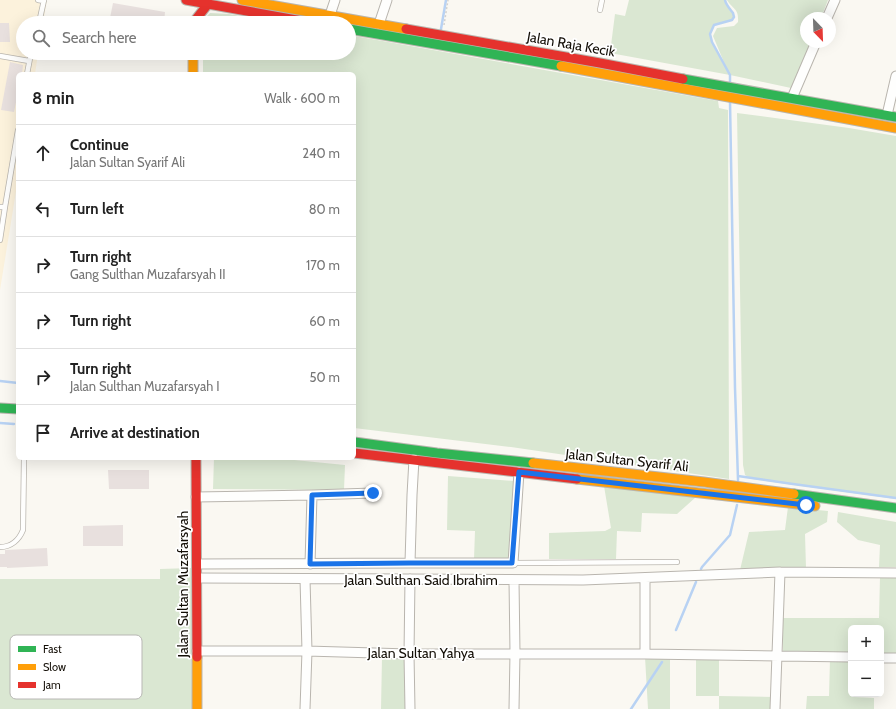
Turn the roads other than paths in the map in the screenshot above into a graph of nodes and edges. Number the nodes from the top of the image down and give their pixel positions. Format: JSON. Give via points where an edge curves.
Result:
{"nodes":[{"id":1,"x":38,"y":0,"type":"edge"},
{"id":2,"x":242,"y":0,"type":"edge"},
{"id":3,"x":335,"y":0,"type":"edge"},
{"id":4,"x":387,"y":0,"type":"edge"},
{"id":5,"x":602,"y":0,"type":"edge"},
{"id":6,"x":835,"y":0,"type":"edge"},
{"id":7,"x":44,"y":1,"type":"edge"},
{"id":8,"x":272,"y":3,"type":"edge"},
{"id":9,"x":208,"y":4,"type":"junction"},
{"id":10,"x":294,"y":9,"type":"junction"},
{"id":11,"x":600,"y":10,"type":"dead end"},
{"id":12,"x":190,"y":12,"type":"edge"},
{"id":13,"x":830,"y":12,"type":"edge"},
{"id":14,"x":330,"y":15,"type":"junction"},
{"id":15,"x":41,"y":16,"type":"edge"},
{"id":16,"x":275,"y":16,"type":"edge"},
{"id":17,"x":293,"y":16,"type":"edge"},
{"id":18,"x":335,"y":16,"type":"edge"},
{"id":19,"x":356,"y":20,"type":"edge"},
{"id":20,"x":379,"y":24,"type":"junction"},
{"id":21,"x":356,"y":30,"type":"edge"},
{"id":22,"x":813,"y":48,"type":"edge"},
{"id":23,"x":0,"y":56,"type":"edge"},
{"id":24,"x":16,"y":59,"type":"edge"},
{"id":25,"x":24,"y":60,"type":"edge"},
{"id":26,"x":193,"y":60,"type":"edge"},
{"id":27,"x":30,"y":61,"type":"joint"},
{"id":28,"x":600,"y":63,"type":"junction"},
{"id":29,"x":27,"y":72,"type":"edge"},
{"id":30,"x":193,"y":72,"type":"edge"},
{"id":31,"x":598,"y":73,"type":"junction"},
{"id":32,"x":896,"y":76,"type":"edge"},
{"id":33,"x":792,"y":98,"type":"junction"},
{"id":34,"x":865,"y":112,"type":"junction"},
{"id":35,"x":892,"y":116,"type":"edge"},
{"id":36,"x":863,"y":122,"type":"junction"},
{"id":37,"x":896,"y":128,"type":"edge"},
{"id":38,"x":16,"y":140,"type":"edge"},
{"id":39,"x":3,"y":207,"type":"edge"},
{"id":40,"x":0,"y":240,"type":"edge"},
{"id":41,"x":0,"y":408,"type":"edge"},
{"id":42,"x":16,"y":409,"type":"edge"},
{"id":43,"x":356,"y":442,"type":"edge"},
{"id":44,"x":356,"y":453,"type":"edge"},
{"id":45,"x":414,"y":459,"type":"junction"},
{"id":46,"x":24,"y":460,"type":"edge"},
{"id":47,"x":196,"y":460,"type":"edge"},
{"id":48,"x":519,"y":472,"type":"junction"},
{"id":49,"x":713,"y":483,"type":"junction"},
{"id":50,"x":373,"y":493,"type":"dead end"},
{"id":51,"x":711,"y":494,"type":"junction"},
{"id":52,"x":312,"y":495,"type":"junction"},
{"id":53,"x":196,"y":497,"type":"junction"},
{"id":54,"x":896,"y":508,"type":"edge"},
{"id":55,"x":896,"y":517,"type":"edge"},
{"id":56,"x":0,"y":547,"type":"edge"},
{"id":57,"x":677,"y":562,"type":"dead end"},
{"id":58,"x":410,"y":563,"type":"junction"},
{"id":59,"x":512,"y":563,"type":"junction"},
{"id":60,"x":196,"y":564,"type":"junction"},
{"id":61,"x":310,"y":564,"type":"junction"},
{"id":62,"x":780,"y":572,"type":"junction"},
{"id":63,"x":896,"y":573,"type":"edge"},
{"id":64,"x":197,"y":578,"type":"junction"},
{"id":65,"x":646,"y":578,"type":"junction"},
{"id":66,"x":306,"y":579,"type":"junction"},
{"id":67,"x":410,"y":579,"type":"junction"},
{"id":68,"x":514,"y":580,"type":"junction"},
{"id":69,"x":197,"y":650,"type":"junction"},
{"id":70,"x":307,"y":651,"type":"junction"},
{"id":71,"x":409,"y":654,"type":"junction"},
{"id":72,"x":515,"y":654,"type":"junction"},
{"id":73,"x":645,"y":654,"type":"junction"},
{"id":74,"x":778,"y":656,"type":"junction"},
{"id":75,"x":848,"y":657,"type":"edge"},
{"id":76,"x":884,"y":658,"type":"edge"},
{"id":77,"x":896,"y":658,"type":"edge"},
{"id":78,"x":197,"y":709,"type":"edge"},
{"id":79,"x":305,"y":709,"type":"edge"},
{"id":80,"x":410,"y":709,"type":"edge"},
{"id":81,"x":514,"y":709,"type":"edge"},
{"id":82,"x":775,"y":709,"type":"edge"}],
"edges":[{"from":1,"to":7,"type":"lane"},
{"from":2,"to":8,"type":"street","name":"Jalan Raja Kecik"},
{"from":3,"to":14,"type":"street"},
{"from":4,"to":20,"type":"street"},
{"from":5,"to":11,"type":"lane"},
{"from":6,"to":13,"type":"street"},
{"from":7,"to":15,"type":"lane"},
{"from":8,"to":10,"type":"street","name":"Jalan Raja Kecik"},
{"from":9,"to":12,"type":"street"},
{"from":9,"to":12,"type":"street"},
{"from":9,"to":16,"type":"street"},
{"from":10,"to":14,"type":"street","name":"Jalan Raja Kecik"},
{"from":10,"to":17,"type":"street"},
{"from":14,"to":18,"type":"street","name":"Jalan Raja Kecik"},
{"from":19,"to":20,"type":"street","name":"Jalan Raja Kecik"},
{"from":20,"to":28,"type":"street","name":"Jalan Raja Kecik"},
{"from":21,"to":31,"type":"street","name":"Jalan Raja Kecik"},
{"from":22,"to":33,"type":"street"},
{"from":23,"to":24,"type":"lane"},
{"from":25,"to":27,"type":"lane"},
{"from":26,"to":30,"type":"street"},
{"from":27,"to":29,"type":"lane"},
{"from":28,"to":31,"type":"street"},
{"from":28,"to":33,"type":"street","name":"Jalan Raja Kecik"},
{"from":31,"to":36,"type":"street","name":"Jalan Raja Kecik"},
{"from":32,"to":35,"type":"street"},
{"from":33,"to":34,"type":"street","name":"Jalan Raja Kecik"},
{"from":34,"to":35,"type":"street","name":"Jalan Raja Kecik"},
{"from":34,"to":36,"type":"street"},
{"from":36,"to":37,"type":"street","name":"Jalan Raja Kecik"},
{"from":38,"to":39,"type":"lane"},
{"from":39,"to":40,"type":"lane"},
{"from":41,"to":42,"type":"street"},
{"from":43,"to":49,"type":"street","name":"Jalan Sultan Syarif Ali"},
{"from":44,"to":45,"type":"street","name":"Jalan Sultan Syarif Ali"},
{"from":45,"to":48,"type":"street","name":"Jalan Sultan Syarif Ali"},
{"from":45,"to":58,"type":"street"},
{"from":46,"to":56,"type":"lane","via":[[23,530],[16,542]]},
{"from":47,"to":53,"type":"street","name":"Jalan Sultan Muzafarsyah"},
{"from":48,"to":51,"type":"street","name":"Jalan Sultan Syarif Ali"},
{"from":48,"to":59,"type":"street"},
{"from":49,"to":51,"type":"street"},
{"from":49,"to":54,"type":"street","name":"Jalan Sultan Syarif Ali"},
{"from":50,"to":52,"type":"street"},
{"from":51,"to":55,"type":"street","name":"Jalan Sultan Syarif Ali"},
{"from":52,"to":53,"type":"street"},
{"from":52,"to":61,"type":"street"},
{"from":53,"to":60,"type":"street","name":"Jalan Sultan Muzafarsyah"},
{"from":57,"to":59,"type":"lane"},
{"from":58,"to":59,"type":"street"},
{"from":58,"to":61,"type":"street"},
{"from":60,"to":61,"type":"street"},
{"from":60,"to":64,"type":"street","name":"Jalan Sultan Muzafarsyah"},
{"from":62,"to":63,"type":"street","name":"Jalan Sulthan Said Ibrahim"},
{"from":62,"to":65,"type":"street","name":"Jalan Sulthan Said Ibrahim"},
{"from":62,"to":74,"type":"street"},
{"from":64,"to":66,"type":"street","name":"Jalan Sulthan Said Ibrahim"},
{"from":64,"to":69,"type":"street","name":"Jalan Sultan Muzafarsyah"},
{"from":65,"to":68,"type":"street","name":"Jalan Sulthan Said Ibrahim"},
{"from":65,"to":73,"type":"street"},
{"from":66,"to":67,"type":"street","name":"Jalan Sulthan Said Ibrahim"},
{"from":66,"to":70,"type":"street"},
{"from":67,"to":68,"type":"street","name":"Jalan Sulthan Said Ibrahim"},
{"from":67,"to":71,"type":"street"},
{"from":68,"to":72,"type":"street"},
{"from":69,"to":70,"type":"street","name":"Jalan Sultan Yahya"},
{"from":69,"to":78,"type":"street","name":"Jalan Sultan Muzafarsyah"},
{"from":70,"to":71,"type":"street","name":"Jalan Sultan Yahya"},
{"from":70,"to":79,"type":"street"},
{"from":71,"to":72,"type":"street","name":"Jalan Sultan Yahya"},
{"from":71,"to":80,"type":"street"},
{"from":72,"to":73,"type":"street","name":"Jalan Sultan Yahya"},
{"from":72,"to":81,"type":"street"},
{"from":73,"to":74,"type":"street","name":"Jalan Sultan Yahya"},
{"from":74,"to":75,"type":"street","name":"Jalan Sultan Yahya"},
{"from":74,"to":82,"type":"street"},
{"from":76,"to":77,"type":"street"}]}
